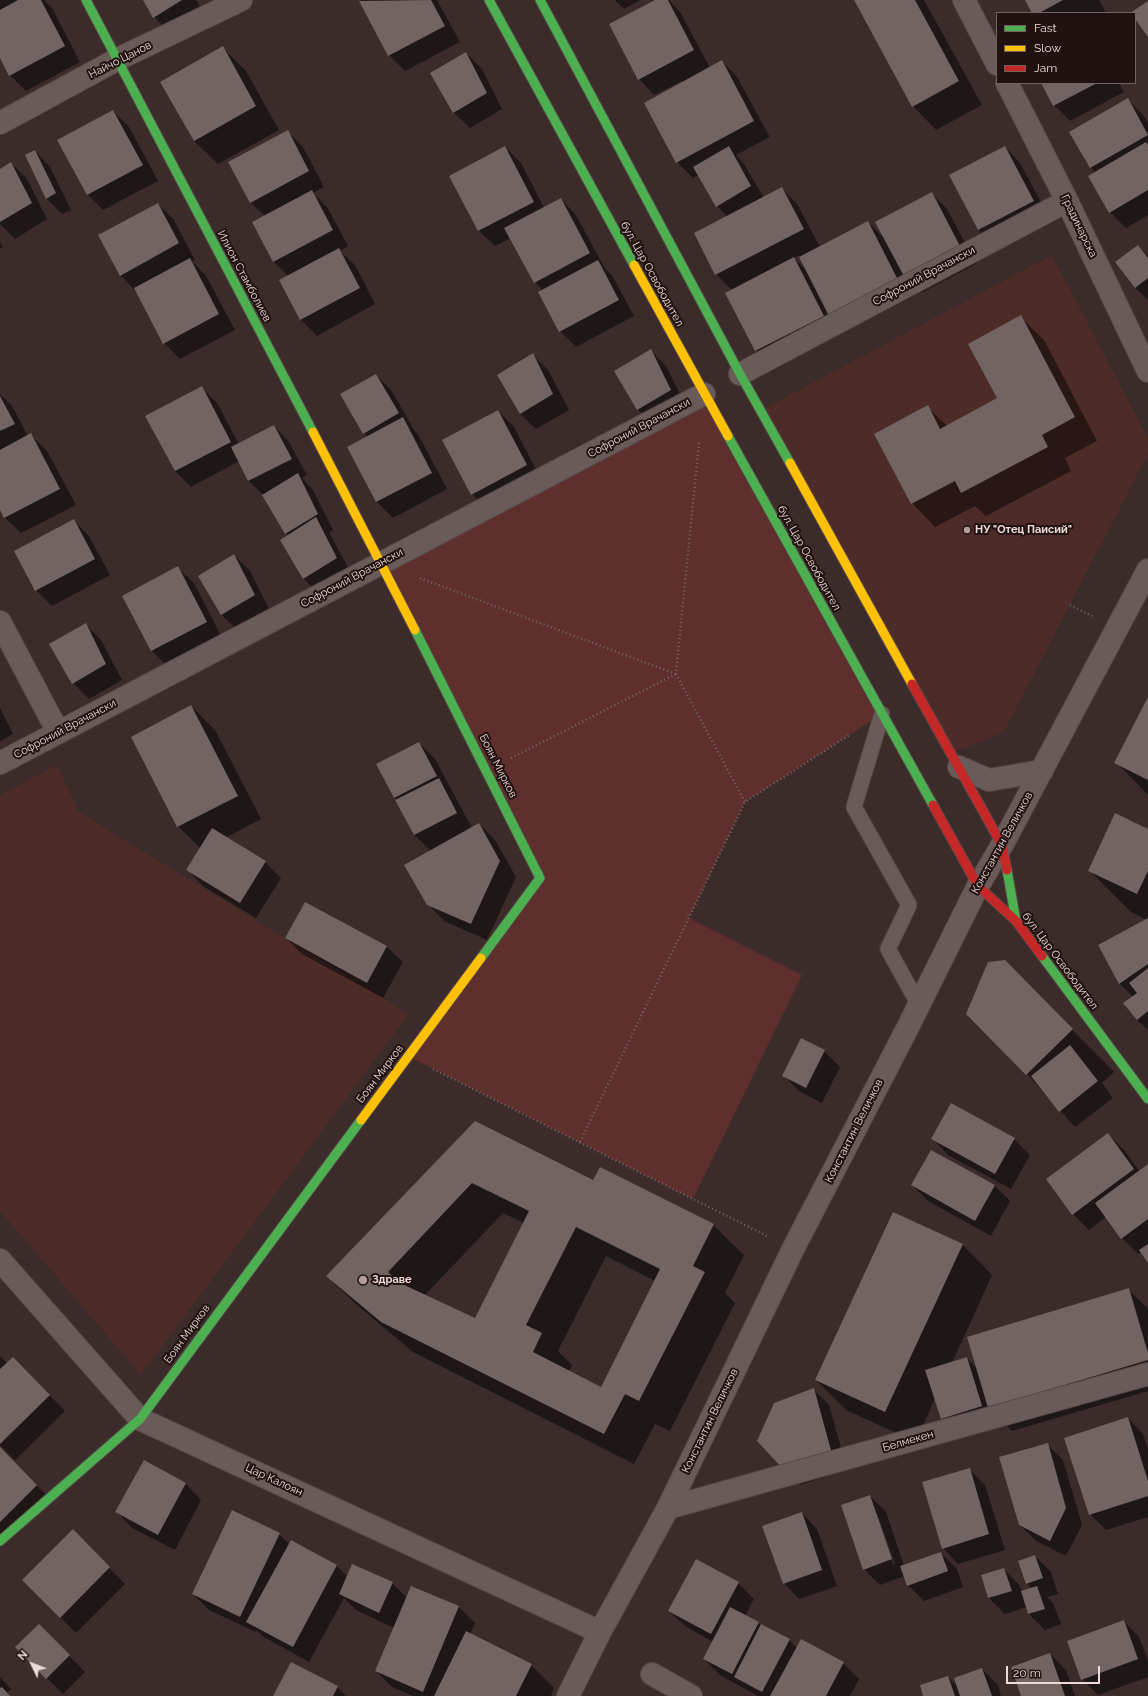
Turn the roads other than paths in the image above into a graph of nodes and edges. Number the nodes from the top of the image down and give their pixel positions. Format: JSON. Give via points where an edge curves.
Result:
{"nodes":[{"id":1,"x":86,"y":0,"type":"edge"},
{"id":2,"x":241,"y":0,"type":"edge"},
{"id":3,"x":489,"y":0,"type":"edge"},
{"id":4,"x":540,"y":0,"type":"edge"},
{"id":5,"x":964,"y":0,"type":"edge"},
{"id":6,"x":118,"y":60,"type":"junction"},
{"id":7,"x":996,"y":62,"type":"edge"},
{"id":8,"x":1008,"y":84,"type":"edge"},
{"id":9,"x":0,"y":123,"type":"edge"},
{"id":10,"x":1067,"y":201,"type":"junction"},
{"id":11,"x":1148,"y":371,"type":"edge"},
{"id":12,"x":740,"y":374,"type":"junction"},
{"id":13,"x":704,"y":394,"type":"junction"},
{"id":14,"x":381,"y":563,"type":"junction"},
{"id":15,"x":1148,"y":570,"type":"edge"},
{"id":16,"x":0,"y":622,"type":"edge"},
{"id":17,"x":882,"y":714,"type":"junction"},
{"id":18,"x":58,"y":732,"type":"junction"},
{"id":19,"x":0,"y":763,"type":"edge"},
{"id":20,"x":959,"y":767,"type":"junction"},
{"id":21,"x":1042,"y":771,"type":"junction"},
{"id":22,"x":1002,"y":845,"type":"junction"},
{"id":23,"x":978,"y":886,"type":"junction"},
{"id":24,"x":1016,"y":921,"type":"junction"},
{"id":25,"x":919,"y":1005,"type":"junction"},
{"id":26,"x":1148,"y":1099,"type":"edge"},
{"id":27,"x":0,"y":1260,"type":"edge"},
{"id":28,"x":1148,"y":1374,"type":"edge"},
{"id":29,"x":140,"y":1419,"type":"junction"},
{"id":30,"x":668,"y":1508,"type":"junction"},
{"id":31,"x":0,"y":1541,"type":"edge"},
{"id":32,"x":600,"y":1632,"type":"junction"},
{"id":33,"x":652,"y":1674,"type":"dead end"},
{"id":34,"x":568,"y":1696,"type":"edge"},
{"id":35,"x":691,"y":1696,"type":"edge"}],
"edges":[{"from":1,"to":6,"type":"street","name":"Илион Стамболиев"},
{"from":2,"to":6,"type":"street","name":"Найчо Цанов"},
{"from":3,"to":13,"type":"street","name":"бул. Цар Освободител"},
{"from":4,"to":12,"type":"street"},
{"from":5,"to":7,"type":"street"},
{"from":6,"to":9,"type":"street","name":"Найчо Цанов"},
{"from":6,"to":14,"type":"street","name":"Илион Стамболиев"},
{"from":8,"to":10,"type":"street","name":"Градинарска"},
{"from":10,"to":11,"type":"street","name":"Градинарска"},
{"from":10,"to":12,"type":"street","name":"Софроний Врачански"},
{"from":12,"to":20,"type":"street"},
{"from":13,"to":14,"type":"street","name":"Софроний Врачански"},
{"from":13,"to":17,"type":"street","name":"бул. Цар Освободител"},
{"from":14,"to":18,"type":"street","name":"Софроний Врачански"},
{"from":14,"to":29,"type":"street","name":"Боян Мирков","via":[[540,878]]},
{"from":15,"to":21,"type":"street","name":"Константин Величков"},
{"from":16,"to":18,"type":"street"},
{"from":17,"to":23,"type":"street","name":"бул. Цар Освободител"},
{"from":17,"to":25,"type":"lane","via":[[854,807],[909,905],[888,949]]},
{"from":18,"to":19,"type":"street","name":"Софроний Врачански"},
{"from":20,"to":21,"type":"street","via":[[989,780]]},
{"from":20,"to":22,"type":"street"},
{"from":21,"to":22,"type":"street","name":"Константин Величков"},
{"from":22,"to":23,"type":"street","name":"Константин Величков"},
{"from":22,"to":24,"type":"street"},
{"from":23,"to":24,"type":"street","name":"бул. Цар Освободител"},
{"from":23,"to":25,"type":"street","name":"Константин Величков"},
{"from":24,"to":26,"type":"street","name":"бул. Цар Освободител"},
{"from":25,"to":30,"type":"street","name":"Константин Величков","via":[[793,1249]]},
{"from":27,"to":29,"type":"street","name":"Цар Калоян"},
{"from":28,"to":30,"type":"street","name":"Белмекен"},
{"from":29,"to":31,"type":"street","name":"Боян Мирков"},
{"from":29,"to":32,"type":"street","name":"Цар Калоян"},
{"from":30,"to":32,"type":"street","name":"Константин Величков"},
{"from":32,"to":34,"type":"street","name":"Константин Величков"},
{"from":33,"to":35,"type":"street"}]}
